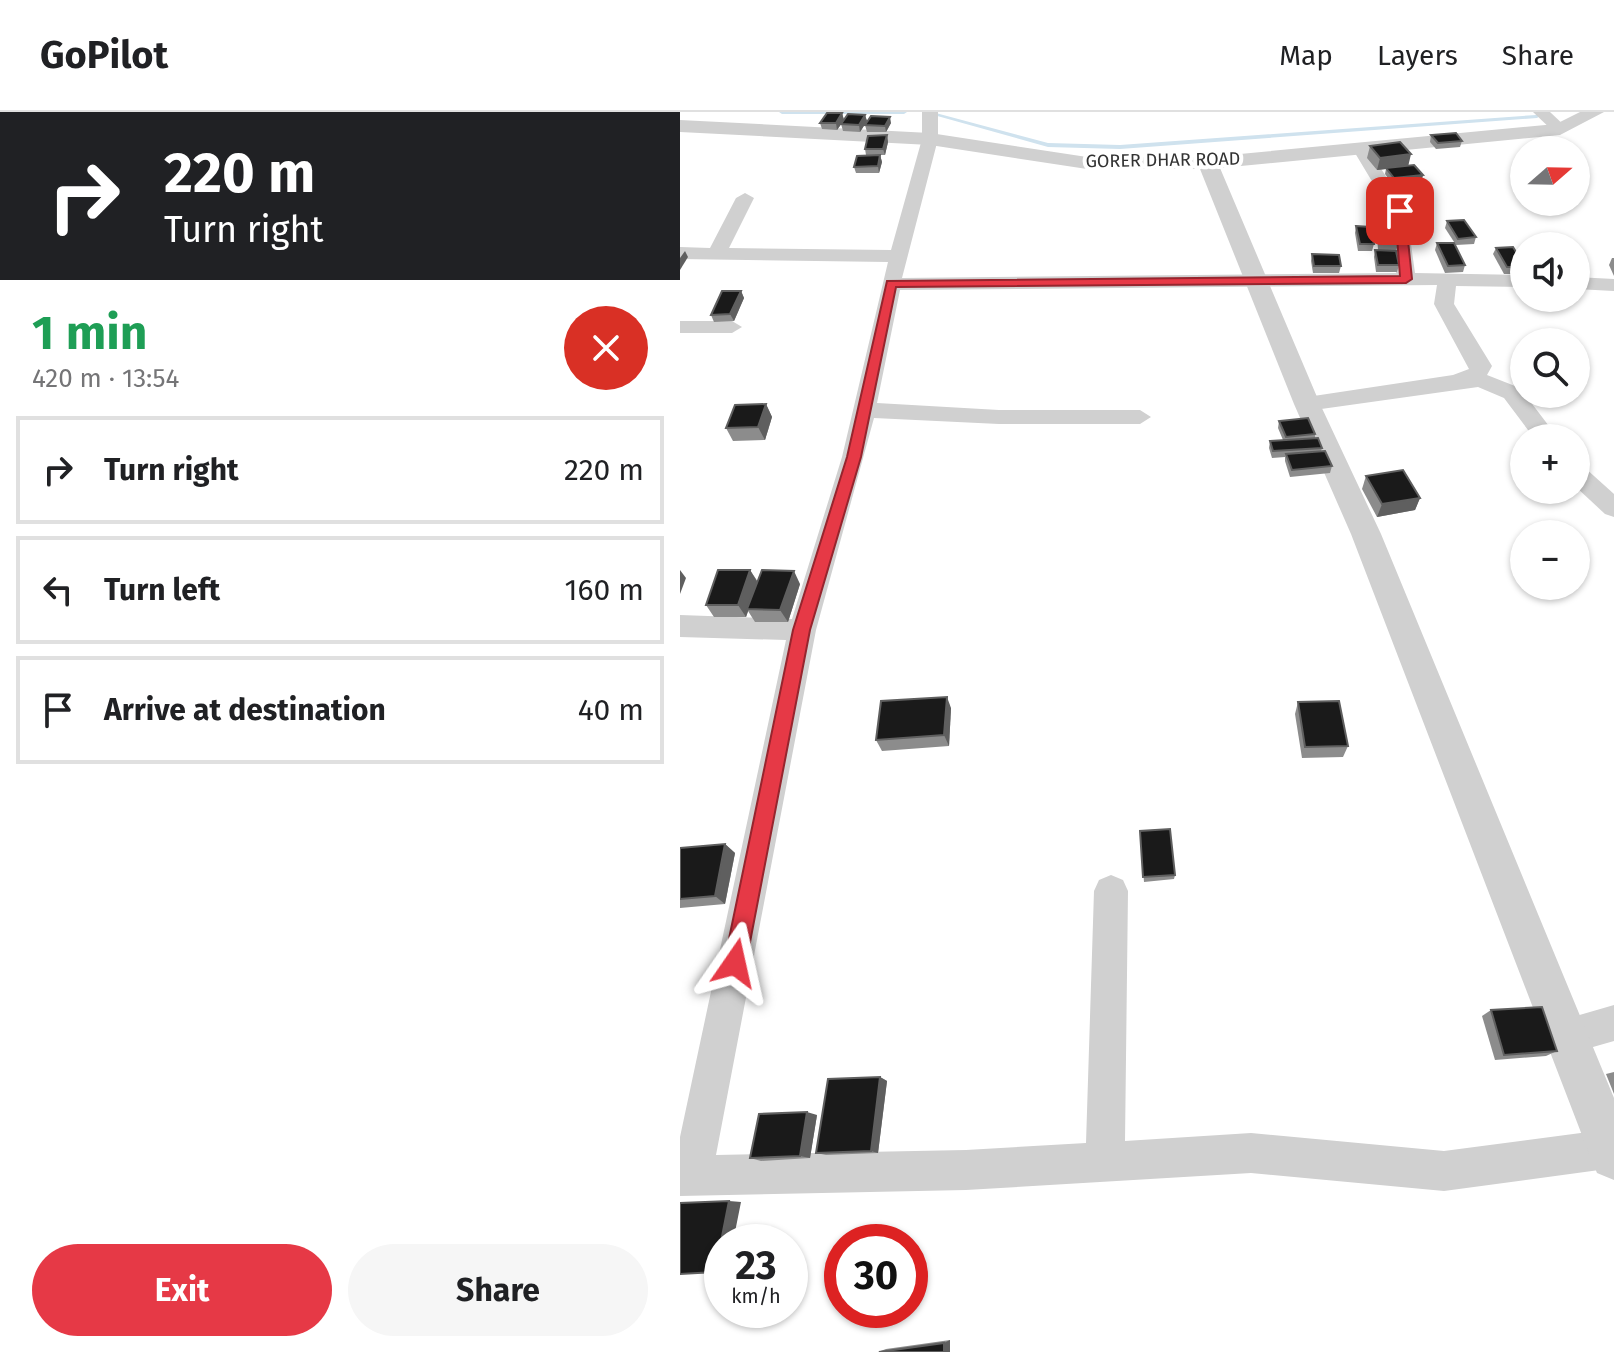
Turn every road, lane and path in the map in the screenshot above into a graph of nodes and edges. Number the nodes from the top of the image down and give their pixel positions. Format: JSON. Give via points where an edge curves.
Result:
{"nodes":[{"id":1,"x":1595,"y":112,"type":"edge"},
{"id":2,"x":930,"y":115,"type":"edge"},
{"id":3,"x":1549,"y":119,"type":"edge"},
{"id":4,"x":680,"y":126,"type":"edge"},
{"id":5,"x":930,"y":139,"type":"junction"},
{"id":6,"x":1360,"y":148,"type":"junction"},
{"id":7,"x":1208,"y":163,"type":"junction"},
{"id":8,"x":745,"y":198,"type":"dead end"},
{"id":9,"x":680,"y":253,"type":"edge"},
{"id":10,"x":717,"y":253,"type":"junction"},
{"id":11,"x":895,"y":270,"type":"junction"},
{"id":12,"x":1256,"y":279,"type":"junction"},
{"id":13,"x":1406,"y":279,"type":"junction"},
{"id":14,"x":1447,"y":280,"type":"junction"},
{"id":15,"x":1510,"y":281,"type":"edge"},
{"id":16,"x":1590,"y":284,"type":"edge"},
{"id":17,"x":1614,"y":285,"type":"edge"},
{"id":18,"x":680,"y":327,"type":"edge"},
{"id":19,"x":732,"y":327,"type":"dead end"},
{"id":20,"x":1457,"y":381,"type":"junction"},
{"id":21,"x":1307,"y":404,"type":"junction"},
{"id":22,"x":864,"y":410,"type":"junction"},
{"id":23,"x":1140,"y":417,"type":"dead end"},
{"id":24,"x":1535,"y":424,"type":"edge"},
{"id":25,"x":1590,"y":486,"type":"edge"},
{"id":26,"x":1614,"y":508,"type":"edge"},
{"id":27,"x":680,"y":626,"type":"edge"},
{"id":28,"x":802,"y":630,"type":"junction"},
{"id":29,"x":1111,"y":891,"type":"dead end"},
{"id":30,"x":1614,"y":1023,"type":"edge"},
{"id":31,"x":1565,"y":1036,"type":"junction"},
{"id":32,"x":1612,"y":1152,"type":"edge"},
{"id":33,"x":1105,"y":1162,"type":"junction"},
{"id":34,"x":686,"y":1176,"type":"edge"}],
"edges":[{"from":1,"to":3,"type":"street","name":"GORER DHAR ROAD"},
{"from":2,"to":5,"type":"street"},
{"from":3,"to":6,"type":"street","name":"GORER DHAR ROAD"},
{"from":4,"to":5,"type":"street","name":"GORER DHAR ROAD"},
{"from":5,"to":7,"type":"street","name":"GORER DHAR ROAD","via":[[1087,163]]},
{"from":5,"to":11,"type":"street"},
{"from":6,"to":7,"type":"street","name":"GORER DHAR ROAD"},
{"from":6,"to":13,"type":"street","via":[[1400,211]]},
{"from":7,"to":12,"type":"street"},
{"from":8,"to":10,"type":"street"},
{"from":9,"to":10,"type":"street"},
{"from":10,"to":11,"type":"street"},
{"from":11,"to":12,"type":"street","via":[[1104,284]]},
{"from":11,"to":22,"type":"street"},
{"from":12,"to":13,"type":"street"},
{"from":12,"to":21,"type":"street"},
{"from":13,"to":14,"type":"street"},
{"from":14,"to":15,"type":"street"},
{"from":14,"to":20,"type":"street","via":[[1444,304],[1481,366],[1478,373]]},
{"from":16,"to":17,"type":"street"},
{"from":18,"to":19,"type":"street"},
{"from":20,"to":21,"type":"street"},
{"from":20,"to":24,"type":"street","via":[[1485,379],[1504,385]]},
{"from":21,"to":31,"type":"street","via":[[1366,534]]},
{"from":22,"to":23,"type":"street"},
{"from":22,"to":28,"type":"street"},
{"from":25,"to":26,"type":"street"},
{"from":27,"to":28,"type":"street"},
{"from":28,"to":34,"type":"street"},
{"from":29,"to":33,"type":"street"},
{"from":30,"to":31,"type":"street"},
{"from":31,"to":32,"type":"street"},
{"from":32,"to":33,"type":"street","via":[[1444,1171],[1251,1153]]},
{"from":33,"to":34,"type":"street"}]}
